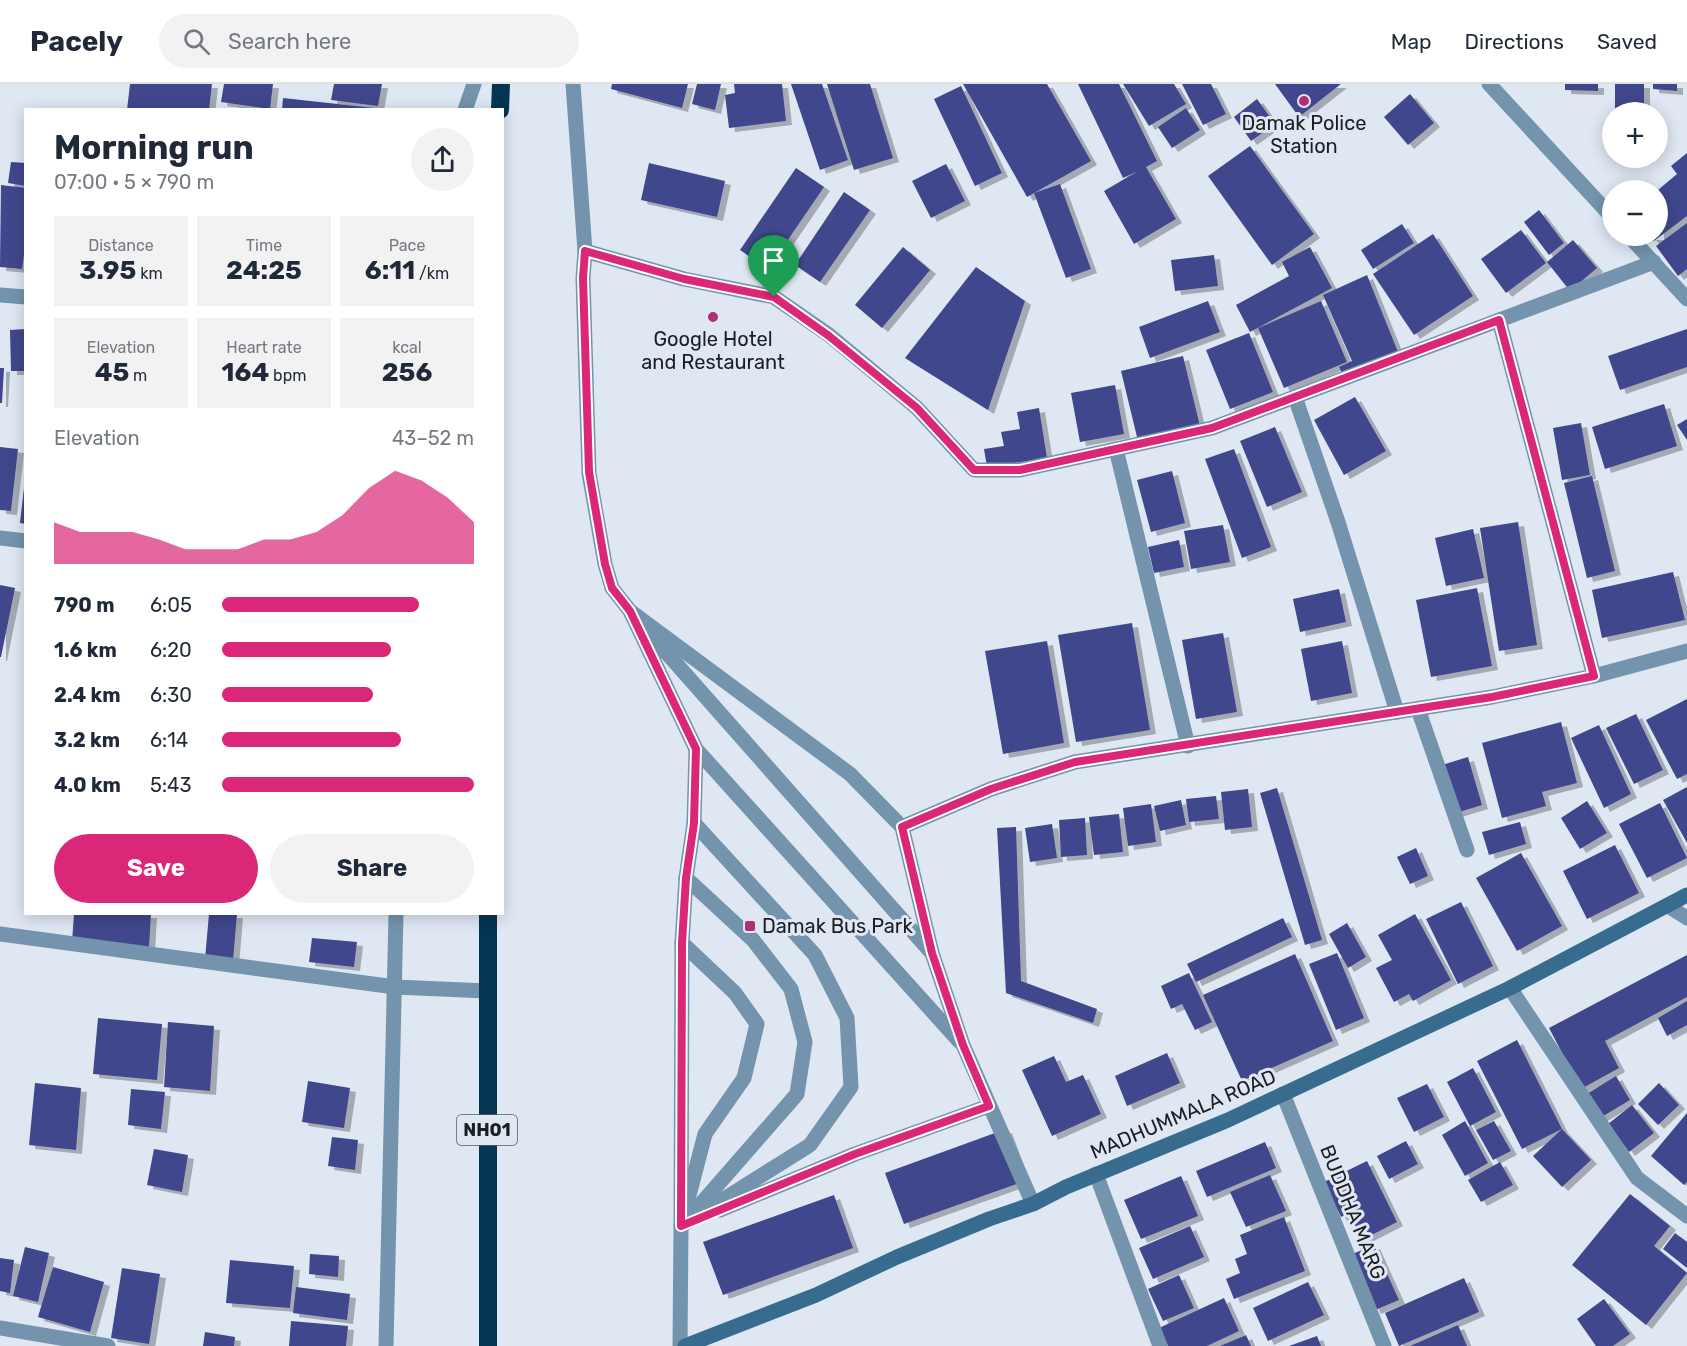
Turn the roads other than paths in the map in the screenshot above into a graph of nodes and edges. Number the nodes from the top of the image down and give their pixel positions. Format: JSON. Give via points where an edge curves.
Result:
{"nodes":[{"id":1,"x":474,"y":84,"type":"edge"},
{"id":2,"x":501,"y":84,"type":"edge"},
{"id":3,"x":573,"y":84,"type":"edge"},
{"id":4,"x":1489,"y":84,"type":"edge"},
{"id":5,"x":466,"y":108,"type":"edge"},
{"id":6,"x":500,"y":108,"type":"edge"},
{"id":7,"x":1602,"y":206,"type":"edge"},
{"id":8,"x":1639,"y":246,"type":"edge"},
{"id":9,"x":585,"y":251,"type":"junction"},
{"id":10,"x":1654,"y":262,"type":"junction"},
{"id":11,"x":0,"y":295,"type":"edge"},
{"id":12,"x":24,"y":297,"type":"edge"},
{"id":13,"x":1687,"y":299,"type":"edge"},
{"id":14,"x":1499,"y":320,"type":"junction"},
{"id":15,"x":1295,"y":396,"type":"junction"},
{"id":16,"x":1116,"y":449,"type":"junction"},
{"id":17,"x":0,"y":538,"type":"edge"},
{"id":18,"x":24,"y":541,"type":"edge"},
{"id":19,"x":630,"y":611,"type":"junction"},
{"id":20,"x":1687,"y":651,"type":"edge"},
{"id":21,"x":1594,"y":676,"type":"junction"},
{"id":22,"x":1418,"y":709,"type":"junction"},
{"id":23,"x":1397,"y":712,"type":"junction"},
{"id":24,"x":1188,"y":746,"type":"junction"},
{"id":25,"x":696,"y":749,"type":"junction"},
{"id":26,"x":694,"y":823,"type":"junction"},
{"id":27,"x":902,"y":827,"type":"junction"},
{"id":28,"x":1467,"y":850,"type":"dead end"},
{"id":29,"x":686,"y":878,"type":"junction"},
{"id":30,"x":1687,"y":895,"type":"edge"},
{"id":31,"x":1668,"y":906,"type":"junction"},
{"id":32,"x":396,"y":915,"type":"edge"},
{"id":33,"x":488,"y":915,"type":"edge"},
{"id":34,"x":1687,"y":918,"type":"edge"},
{"id":35,"x":0,"y":934,"type":"edge"},
{"id":36,"x":682,"y":943,"type":"junction"},
{"id":37,"x":932,"y":953,"type":"junction"},
{"id":38,"x":395,"y":987,"type":"junction"},
{"id":39,"x":1510,"y":988,"type":"junction"},
{"id":40,"x":487,"y":991,"type":"junction"},
{"id":41,"x":963,"y":1045,"type":"junction"},
{"id":42,"x":1283,"y":1094,"type":"junction"},
{"id":43,"x":989,"y":1106,"type":"junction"},
{"id":44,"x":1096,"y":1174,"type":"junction"},
{"id":45,"x":1033,"y":1204,"type":"junction"},
{"id":46,"x":1687,"y":1216,"type":"edge"},
{"id":47,"x":681,"y":1226,"type":"junction"},
{"id":48,"x":0,"y":1328,"type":"edge"},
{"id":49,"x":108,"y":1346,"type":"edge"},
{"id":50,"x":386,"y":1346,"type":"edge"},
{"id":51,"x":488,"y":1346,"type":"edge"},
{"id":52,"x":680,"y":1346,"type":"edge"},
{"id":53,"x":685,"y":1346,"type":"edge"},
{"id":54,"x":1160,"y":1346,"type":"edge"},
{"id":55,"x":1384,"y":1346,"type":"edge"}],
"edges":[{"from":1,"to":5,"type":"street"},
{"from":2,"to":6,"type":"highway"},
{"from":3,"to":9,"type":"street"},
{"from":4,"to":7,"type":"street"},
{"from":8,"to":10,"type":"street"},
{"from":9,"to":16,"type":"street","via":[[684,279],[774,297],[917,408],[974,470],[1020,470]]},
{"from":9,"to":19,"type":"street","via":[[589,472],[612,588]]},
{"from":10,"to":13,"type":"street"},
{"from":10,"to":14,"type":"street"},
{"from":11,"to":12,"type":"street"},
{"from":14,"to":15,"type":"street"},
{"from":14,"to":21,"type":"street"},
{"from":15,"to":16,"type":"street","via":[[1212,428]]},
{"from":15,"to":23,"type":"street"},
{"from":16,"to":24,"type":"street"},
{"from":17,"to":18,"type":"street"},
{"from":19,"to":25,"type":"street"},
{"from":19,"to":27,"type":"street","via":[[850,774]]},
{"from":19,"to":37,"type":"street"},
{"from":20,"to":21,"type":"street"},
{"from":21,"to":22,"type":"street"},
{"from":22,"to":23,"type":"street"},
{"from":22,"to":28,"type":"street"},
{"from":23,"to":24,"type":"street"},
{"from":24,"to":27,"type":"street","via":[[1075,762],[991,789]]},
{"from":25,"to":26,"type":"street"},
{"from":25,"to":41,"type":"street"},
{"from":26,"to":29,"type":"street"},
{"from":26,"to":47,"type":"street","via":[[815,955],[847,1018],[851,1087],[810,1145]]},
{"from":27,"to":37,"type":"street"},
{"from":29,"to":36,"type":"street"},
{"from":29,"to":47,"type":"street","via":[[753,940],[791,989],[805,1042],[797,1094]]},
{"from":30,"to":31,"type":"street","name":"MADHUMMALA ROAD"},
{"from":31,"to":34,"type":"street"},
{"from":31,"to":39,"type":"street","name":"MADHUMMALA ROAD"},
{"from":32,"to":38,"type":"street"},
{"from":33,"to":40,"type":"highway","number":"NH01"},
{"from":35,"to":38,"type":"street"},
{"from":36,"to":47,"type":"street"},
{"from":36,"to":47,"type":"street","via":[[735,993],[757,1024],[744,1078],[705,1134]]},
{"from":37,"to":41,"type":"street"},
{"from":38,"to":40,"type":"street"},
{"from":38,"to":50,"type":"street"},
{"from":39,"to":42,"type":"street","name":"MADHUMMALA ROAD"},
{"from":39,"to":46,"type":"street","via":[[1637,1178]]},
{"from":40,"to":51,"type":"highway","number":"NH01"},
{"from":41,"to":43,"type":"street"},
{"from":42,"to":44,"type":"street","name":"MADHUMMALA ROAD"},
{"from":42,"to":55,"type":"street","name":"BUDDHA MARG"},
{"from":43,"to":45,"type":"street"},
{"from":43,"to":47,"type":"street","via":[[855,1154]]},
{"from":44,"to":45,"type":"street","name":"MADHUMMALA ROAD"},
{"from":44,"to":54,"type":"street"},
{"from":45,"to":53,"type":"street","name":"MADHUMMALA ROAD"},
{"from":47,"to":52,"type":"street"},
{"from":48,"to":49,"type":"street"}]}
